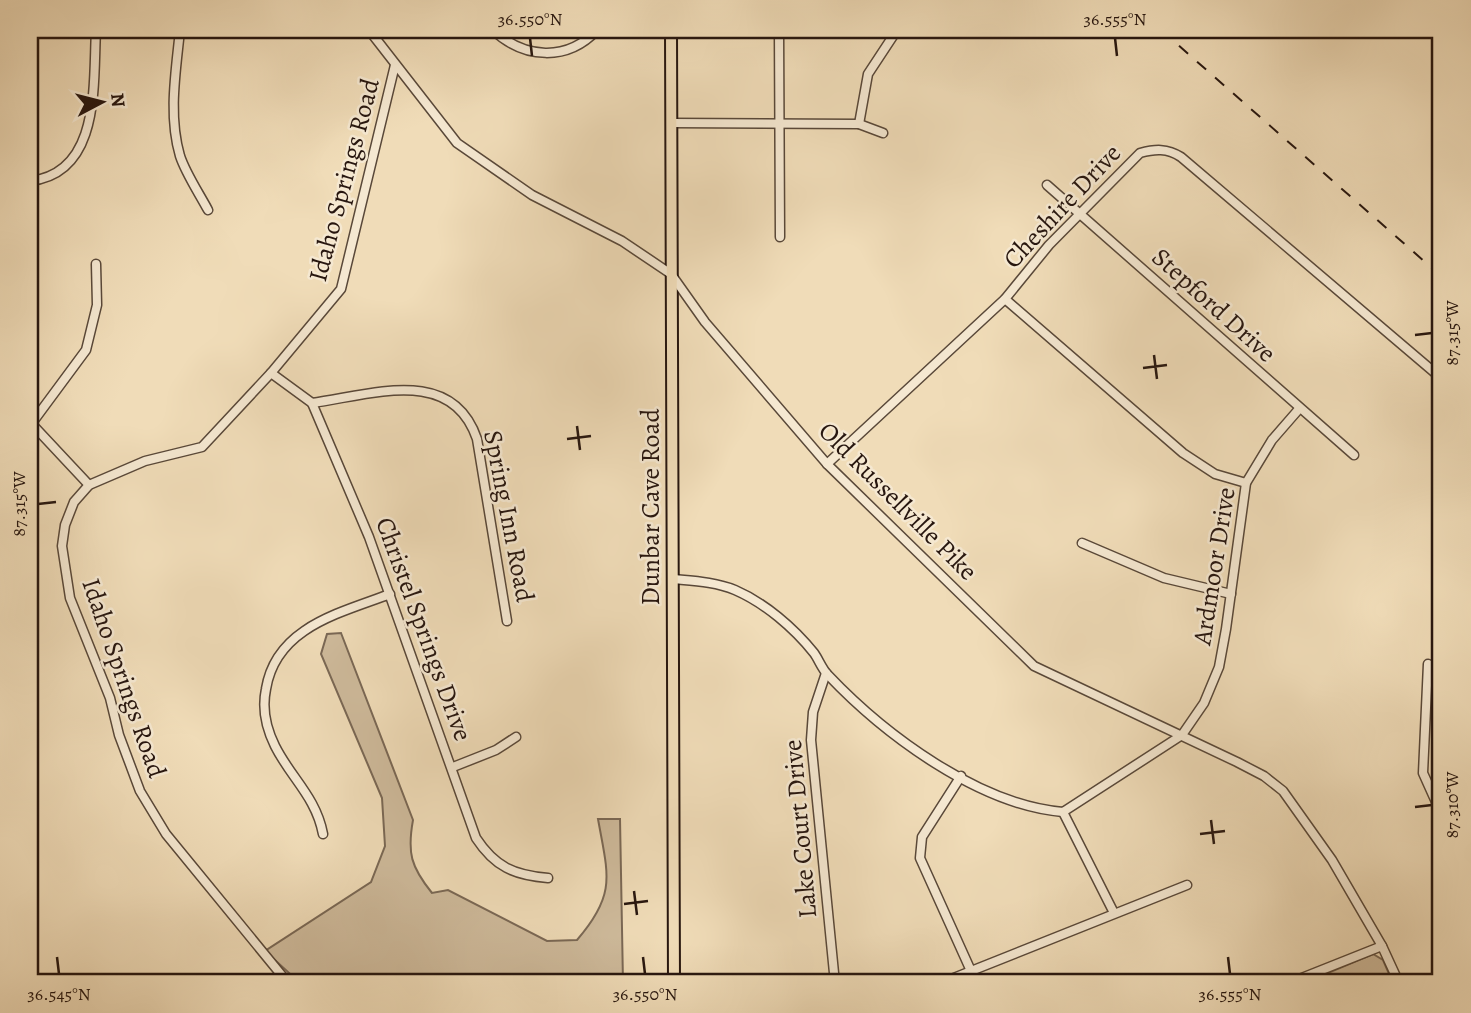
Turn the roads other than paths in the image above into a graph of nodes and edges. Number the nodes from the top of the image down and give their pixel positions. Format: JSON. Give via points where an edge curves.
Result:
{"nodes":[{"id":1,"x":96,"y":30,"type":"edge"},
{"id":2,"x":180,"y":30,"type":"edge"},
{"id":3,"x":369,"y":30,"type":"edge"},
{"id":4,"x":493,"y":30,"type":"edge"},
{"id":5,"x":597,"y":30,"type":"edge"},
{"id":6,"x":671,"y":30,"type":"edge"},
{"id":7,"x":779,"y":30,"type":"edge"},
{"id":8,"x":897,"y":30,"type":"edge"},
{"id":9,"x":395,"y":65,"type":"junction"},
{"id":10,"x":779,"y":122,"type":"junction"},
{"id":11,"x":671,"y":123,"type":"junction"},
{"id":12,"x":859,"y":124,"type":"junction"},
{"id":13,"x":883,"y":133,"type":"dead end"},
{"id":14,"x":30,"y":181,"type":"edge"},
{"id":15,"x":1047,"y":185,"type":"dead end"},
{"id":16,"x":208,"y":210,"type":"dead end"},
{"id":17,"x":1081,"y":213,"type":"junction"},
{"id":18,"x":779,"y":237,"type":"dead end"},
{"id":19,"x":96,"y":264,"type":"dead end"},
{"id":20,"x":671,"y":274,"type":"junction"},
{"id":21,"x":1005,"y":299,"type":"junction"},
{"id":22,"x":271,"y":373,"type":"junction"},
{"id":23,"x":1441,"y":378,"type":"edge"},
{"id":24,"x":312,"y":403,"type":"junction"},
{"id":25,"x":1299,"y":409,"type":"junction"},
{"id":26,"x":31,"y":423,"type":"edge"},
{"id":27,"x":1354,"y":455,"type":"dead end"},
{"id":28,"x":827,"y":464,"type":"junction"},
{"id":29,"x":1246,"y":483,"type":"junction"},
{"id":30,"x":89,"y":485,"type":"junction"},
{"id":31,"x":1082,"y":544,"type":"dead end"},
{"id":32,"x":673,"y":579,"type":"junction"},
{"id":33,"x":390,"y":594,"type":"junction"},
{"id":34,"x":1231,"y":594,"type":"junction"},
{"id":35,"x":507,"y":621,"type":"dead end"},
{"id":36,"x":1428,"y":664,"type":"dead end"},
{"id":37,"x":826,"y":673,"type":"junction"},
{"id":38,"x":1182,"y":736,"type":"junction"},
{"id":39,"x":516,"y":737,"type":"dead end"},
{"id":40,"x":453,"y":767,"type":"junction"},
{"id":41,"x":961,"y":776,"type":"junction"},
{"id":42,"x":1063,"y":812,"type":"junction"},
{"id":43,"x":1441,"y":813,"type":"edge"},
{"id":44,"x":323,"y":834,"type":"dead end"},
{"id":45,"x":548,"y":878,"type":"dead end"},
{"id":46,"x":1187,"y":885,"type":"dead end"},
{"id":47,"x":1114,"y":914,"type":"junction"},
{"id":48,"x":1382,"y":946,"type":"junction"},
{"id":49,"x":971,"y":971,"type":"junction"},
{"id":50,"x":288,"y":983,"type":"edge"},
{"id":51,"x":674,"y":983,"type":"edge"},
{"id":52,"x":835,"y":983,"type":"edge"},
{"id":53,"x":941,"y":983,"type":"edge"},
{"id":54,"x":1289,"y":983,"type":"edge"},
{"id":55,"x":1399,"y":983,"type":"edge"}],
"edges":[{"from":1,"to":14,"type":"street","via":[[83,142],[75,160],[46,179]]},
{"from":2,"to":16,"type":"street","via":[[173,113],[177,145]]},
{"from":3,"to":9,"type":"street","name":"Old Russellville Pike"},
{"from":4,"to":5,"type":"street","via":[[517,47],[550,54],[567,51]]},
{"from":6,"to":11,"type":"main road","name":"Dunbar Cave Road"},
{"from":7,"to":10,"type":"street"},
{"from":8,"to":12,"type":"street","via":[[868,74]]},
{"from":9,"to":20,"type":"street","name":"Old Russellville Pike","via":[[457,143],[532,195],[629,246]]},
{"from":9,"to":22,"type":"street","name":"Idaho Springs Road","via":[[341,289]]},
{"from":10,"to":11,"type":"street"},
{"from":10,"to":12,"type":"street"},
{"from":10,"to":18,"type":"street"},
{"from":11,"to":20,"type":"main road","name":"Dunbar Cave Road"},
{"from":12,"to":13,"type":"street"},
{"from":15,"to":17,"type":"street","name":"Stepford Drive"},
{"from":17,"to":21,"type":"street","name":"Cheshire Drive"},
{"from":17,"to":23,"type":"street","name":"Cheshire Drive","via":[[1140,153],[1172,151]]},
{"from":17,"to":25,"type":"street","name":"Stepford Drive"},
{"from":19,"to":26,"type":"street","via":[[97,305],[86,350]]},
{"from":20,"to":28,"type":"street","name":"Old Russellville Pike","via":[[705,322]]},
{"from":20,"to":32,"type":"main road","name":"Dunbar Cave Road"},
{"from":21,"to":28,"type":"street","name":"Cheshire Drive"},
{"from":21,"to":29,"type":"street","via":[[1183,453],[1216,474]]},
{"from":22,"to":24,"type":"street"},
{"from":22,"to":30,"type":"street","name":"Idaho Springs Road","via":[[202,447],[145,461]]},
{"from":24,"to":33,"type":"street","name":"Christel Springs Drive"},
{"from":24,"to":35,"type":"street","name":"Spring Inn Road","via":[[416,389],[445,397],[465,413],[477,439]]},
{"from":25,"to":27,"type":"street","name":"Stepford Drive"},
{"from":25,"to":29,"type":"street","name":"Ardmoor Drive","via":[[1272,440]]},
{"from":26,"to":30,"type":"street"},
{"from":28,"to":38,"type":"street","name":"Old Russellville Pike","via":[[1034,666]]},
{"from":29,"to":34,"type":"street","name":"Ardmoor Drive"},
{"from":30,"to":50,"type":"street","name":"Idaho Springs Road","via":[[74,502],[65,525],[62,546],[70,598],[110,698],[140,791],[166,834]]},
{"from":31,"to":34,"type":"street","via":[[1164,578]]},
{"from":32,"to":37,"type":"street","via":[[719,584],[754,601],[776,615],[814,653]]},
{"from":32,"to":51,"type":"main road","name":"Dunbar Cave Road"},
{"from":33,"to":40,"type":"street","name":"Christel Springs Drive"},
{"from":33,"to":44,"type":"street","via":[[344,609],[307,628],[282,649],[267,681],[266,725],[318,812]]},
{"from":34,"to":38,"type":"street","name":"Ardmoor Drive","via":[[1219,667],[1204,703]]},
{"from":36,"to":43,"type":"street","via":[[1423,773]]},
{"from":37,"to":41,"type":"street","via":[[881,726]]},
{"from":37,"to":52,"type":"street","name":"Lake Court Drive","via":[[813,712],[811,740]]},
{"from":38,"to":42,"type":"street"},
{"from":38,"to":48,"type":"street","name":"Old Russellville Pike","via":[[1264,776],[1283,791],[1332,860]]},
{"from":39,"to":40,"type":"street"},
{"from":40,"to":45,"type":"street","name":"Christel Springs Drive","via":[[477,838],[490,858],[507,870]]},
{"from":41,"to":42,"type":"street","via":[[1020,804]]},
{"from":41,"to":49,"type":"street","via":[[922,837],[920,858]]},
{"from":42,"to":47,"type":"street"},
{"from":46,"to":47,"type":"street"},
{"from":47,"to":49,"type":"street"},
{"from":48,"to":54,"type":"street"},
{"from":48,"to":55,"type":"street","name":"Old Russellville Pike"},
{"from":49,"to":53,"type":"street"}]}
